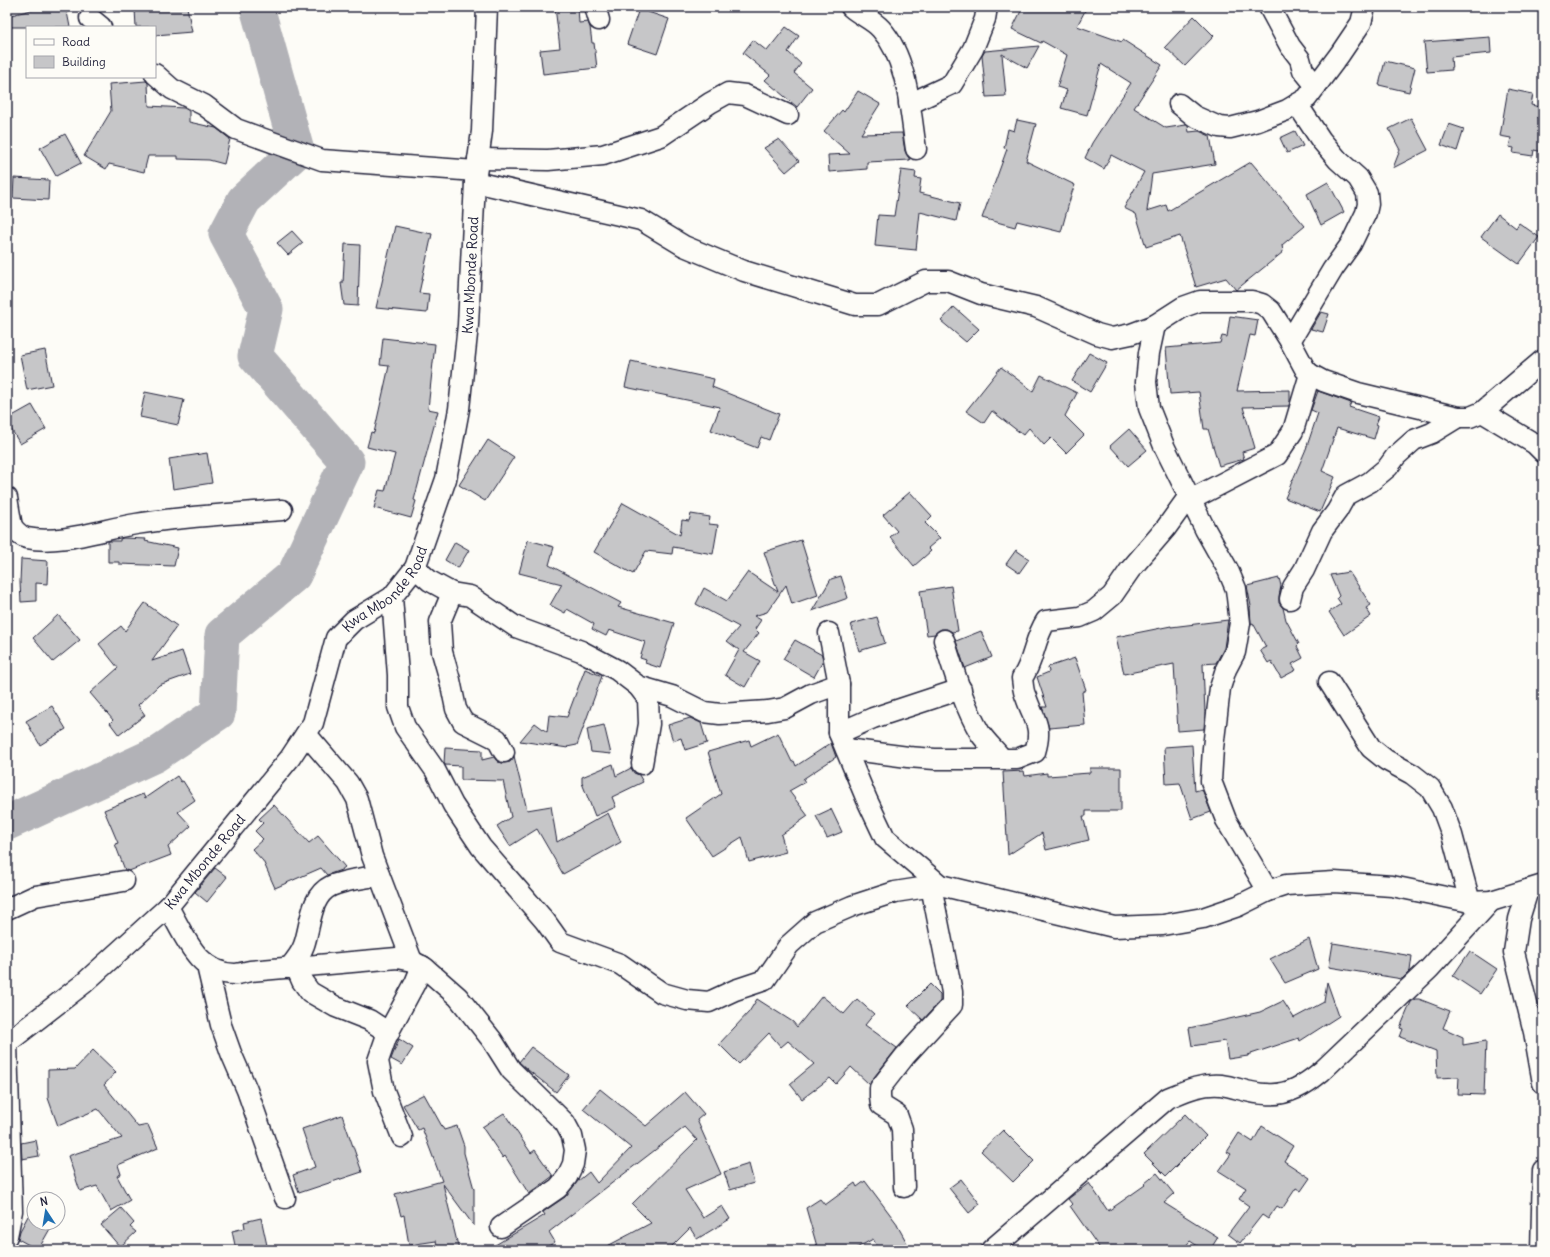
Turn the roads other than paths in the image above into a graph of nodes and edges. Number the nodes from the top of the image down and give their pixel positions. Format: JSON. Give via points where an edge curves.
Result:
{"nodes":[{"id":1,"x":487,"y":7,"type":"edge"},
{"id":2,"x":851,"y":7,"type":"edge"},
{"id":3,"x":987,"y":7,"type":"edge"},
{"id":4,"x":1269,"y":7,"type":"edge"},
{"id":5,"x":1365,"y":7,"type":"edge"},
{"id":6,"x":156,"y":75,"type":"edge"},
{"id":7,"x":1316,"y":86,"type":"junction"},
{"id":8,"x":909,"y":104,"type":"junction"},
{"id":9,"x":1179,"y":104,"type":"dead end"},
{"id":10,"x":1297,"y":104,"type":"junction"},
{"id":11,"x":788,"y":115,"type":"dead end"},
{"id":12,"x":916,"y":149,"type":"dead end"},
{"id":13,"x":476,"y":171,"type":"junction"},
{"id":14,"x":1155,"y":325,"type":"junction"},
{"id":15,"x":1290,"y":341,"type":"junction"},
{"id":16,"x":1543,"y":360,"type":"edge"},
{"id":17,"x":1310,"y":374,"type":"junction"},
{"id":18,"x":1482,"y":412,"type":"junction"},
{"id":19,"x":1458,"y":417,"type":"junction"},
{"id":20,"x":1543,"y":452,"type":"edge"},
{"id":21,"x":7,"y":498,"type":"edge"},
{"id":22,"x":1189,"y":498,"type":"junction"},
{"id":23,"x":282,"y":510,"type":"dead end"},
{"id":24,"x":10,"y":524,"type":"edge"},
{"id":25,"x":415,"y":568,"type":"junction"},
{"id":26,"x":452,"y":593,"type":"junction"},
{"id":27,"x":392,"y":597,"type":"junction"},
{"id":28,"x":1290,"y":599,"type":"dead end"},
{"id":29,"x":829,"y":633,"type":"dead end"},
{"id":30,"x":944,"y":640,"type":"dead end"},
{"id":31,"x":1330,"y":682,"type":"dead end"},
{"id":32,"x":839,"y":684,"type":"junction"},
{"id":33,"x":638,"y":686,"type":"junction"},
{"id":34,"x":961,"y":689,"type":"junction"},
{"id":35,"x":306,"y":734,"type":"junction"},
{"id":36,"x":843,"y":741,"type":"junction"},
{"id":37,"x":504,"y":752,"type":"dead end"},
{"id":38,"x":1002,"y":759,"type":"junction"},
{"id":39,"x":642,"y":764,"type":"dead end"},
{"id":40,"x":379,"y":875,"type":"junction"},
{"id":41,"x":124,"y":881,"type":"dead end"},
{"id":42,"x":936,"y":885,"type":"junction"},
{"id":43,"x":1535,"y":887,"type":"edge"},
{"id":44,"x":1268,"y":891,"type":"junction"},
{"id":45,"x":1491,"y":901,"type":"junction"},
{"id":46,"x":1470,"y":902,"type":"junction"},
{"id":47,"x":168,"y":907,"type":"junction"},
{"id":48,"x":7,"y":909,"type":"edge"},
{"id":49,"x":417,"y":963,"type":"junction"},
{"id":50,"x":207,"y":966,"type":"junction"},
{"id":51,"x":293,"y":968,"type":"junction"},
{"id":52,"x":389,"y":1033,"type":"junction"},
{"id":53,"x":7,"y":1043,"type":"edge"},
{"id":54,"x":1543,"y":1083,"type":"edge"},
{"id":55,"x":402,"y":1137,"type":"dead end"},
{"id":56,"x":1543,"y":1170,"type":"edge"},
{"id":57,"x":904,"y":1187,"type":"dead end"},
{"id":58,"x":285,"y":1198,"type":"dead end"},
{"id":59,"x":501,"y":1227,"type":"dead end"},
{"id":60,"x":7,"y":1236,"type":"edge"},
{"id":61,"x":991,"y":1250,"type":"edge"},
{"id":62,"x":1541,"y":1250,"type":"edge"}],
"edges":[{"from":1,"to":13,"type":"street","name":"Kwa Mbonde Road","via":[[482,131]]},
{"from":2,"to":8,"type":"street","via":[[880,28],[893,46]]},
{"from":3,"to":8,"type":"street","via":[[973,49],[952,84]]},
{"from":4,"to":7,"type":"street","via":[[1300,59],[1303,70]]},
{"from":5,"to":7,"type":"street","via":[[1361,23]]},
{"from":6,"to":13,"type":"street","via":[[172,89],[204,105],[236,129],[322,160]]},
{"from":7,"to":10,"type":"street","via":[[1307,98]]},
{"from":8,"to":12,"type":"street"},
{"from":9,"to":10,"type":"street","via":[[1194,116],[1219,127],[1230,128],[1258,121]]},
{"from":10,"to":15,"type":"street","via":[[1321,140],[1358,178],[1367,193],[1368,204],[1351,244]]},
{"from":11,"to":13,"type":"street","via":[[745,95],[728,93],[661,136],[603,155]]},
{"from":13,"to":14,"type":"street","via":[[560,203],[641,220],[684,246],[744,271],[855,305],[878,305],[926,281],[948,281],[981,294],[1036,307],[1112,338]]},
{"from":13,"to":25,"type":"street","name":"Kwa Mbonde Road","via":[[468,325],[459,409],[446,479]]},
{"from":14,"to":15,"type":"street","via":[[1183,307],[1200,301],[1252,301],[1262,304],[1271,311]]},
{"from":14,"to":22,"type":"street","via":[[1146,382],[1149,408]]},
{"from":15,"to":17,"type":"street"},
{"from":16,"to":18,"type":"street"},
{"from":17,"to":19,"type":"street","via":[[1358,393]]},
{"from":17,"to":22,"type":"street","via":[[1293,431],[1277,455]]},
{"from":18,"to":19,"type":"street","via":[[1470,417]]},
{"from":18,"to":20,"type":"street","via":[[1536,444]]},
{"from":19,"to":28,"type":"street","via":[[1432,433],[1414,440],[1370,482],[1346,495],[1338,511],[1322,531],[1293,587]]},
{"from":21,"to":24,"type":"street"},
{"from":22,"to":38,"type":"street","via":[[1112,596],[1094,611],[1080,616],[1046,621],[1036,642],[1029,668],[1022,678],[1025,696],[1037,722],[1039,738],[1034,752],[1017,759]]},
{"from":22,"to":44,"type":"street","via":[[1236,589],[1240,623],[1235,652],[1220,688],[1212,748],[1211,781],[1226,820]]},
{"from":23,"to":24,"type":"street","via":[[180,518],[53,540],[26,538]]},
{"from":25,"to":26,"type":"street","via":[[430,581]]},
{"from":25,"to":27,"type":"street","name":"Kwa Mbonde Road"},
{"from":26,"to":33,"type":"street","via":[[470,596],[516,627],[581,651],[617,670]]},
{"from":26,"to":37,"type":"street","via":[[440,622],[442,652],[456,709],[463,722],[497,739]]},
{"from":27,"to":35,"type":"street","name":"Kwa Mbonde Road","via":[[354,620],[336,638],[313,723]]},
{"from":27,"to":42,"type":"street","via":[[398,707],[405,727],[435,770],[481,847],[560,942],[620,964],[662,992],[687,1000],[709,1002],[734,990],[765,980],[789,945],[816,922],[852,906],[895,892]]},
{"from":29,"to":32,"type":"street"},
{"from":30,"to":34,"type":"street"},
{"from":31,"to":46,"type":"street","via":[[1370,748],[1430,788],[1442,808],[1452,835]]},
{"from":32,"to":33,"type":"street","via":[[811,694],[785,708],[720,714],[704,712],[672,696]]},
{"from":32,"to":36,"type":"street"},
{"from":33,"to":39,"type":"street","via":[[648,700],[649,724]]},
{"from":34,"to":36,"type":"street","via":[[873,718]]},
{"from":34,"to":38,"type":"street","via":[[981,734]]},
{"from":35,"to":40,"type":"street","via":[[330,761],[357,799]]},
{"from":35,"to":47,"type":"street","name":"Kwa Mbonde Road","via":[[290,758]]},
{"from":36,"to":38,"type":"street","via":[[908,757]]},
{"from":36,"to":42,"type":"street","via":[[866,800],[885,838]]},
{"from":40,"to":49,"type":"street"},
{"from":40,"to":51,"type":"street","via":[[347,881],[321,892],[303,947]]},
{"from":41,"to":48,"type":"street","via":[[35,896]]},
{"from":42,"to":44,"type":"street","via":[[1114,927],[1163,925],[1203,918],[1238,906]]},
{"from":42,"to":57,"type":"street","via":[[952,1005],[905,1056],[880,1088],[881,1105],[897,1115],[902,1129]]},
{"from":43,"to":45,"type":"street"},
{"from":43,"to":54,"type":"street","via":[[1519,919],[1514,952],[1534,1032]]},
{"from":44,"to":46,"type":"street","via":[[1286,885],[1334,882],[1392,886]]},
{"from":45,"to":46,"type":"street"},
{"from":45,"to":61,"type":"street","via":[[1429,969],[1306,1084],[1287,1092],[1266,1094],[1220,1085],[1193,1087],[1168,1098]]},
{"from":47,"to":50,"type":"street","via":[[196,956]]},
{"from":47,"to":53,"type":"street","name":"Kwa Mbonde Road","via":[[83,984]]},
{"from":49,"to":51,"type":"street","via":[[397,958]]},
{"from":49,"to":52,"type":"street","via":[[415,983]]},
{"from":49,"to":59,"type":"street","via":[[458,997],[492,1040],[511,1070],[565,1123],[572,1136],[574,1157],[567,1177],[558,1188]]},
{"from":50,"to":51,"type":"street","via":[[235,974]]},
{"from":50,"to":58,"type":"street","via":[[221,1025]]},
{"from":51,"to":52,"type":"street","via":[[310,992]]},
{"from":52,"to":55,"type":"street","via":[[378,1061],[384,1091]]},
{"from":53,"to":60,"type":"street","via":[[12,1211]]},
{"from":56,"to":62,"type":"street"}]}
